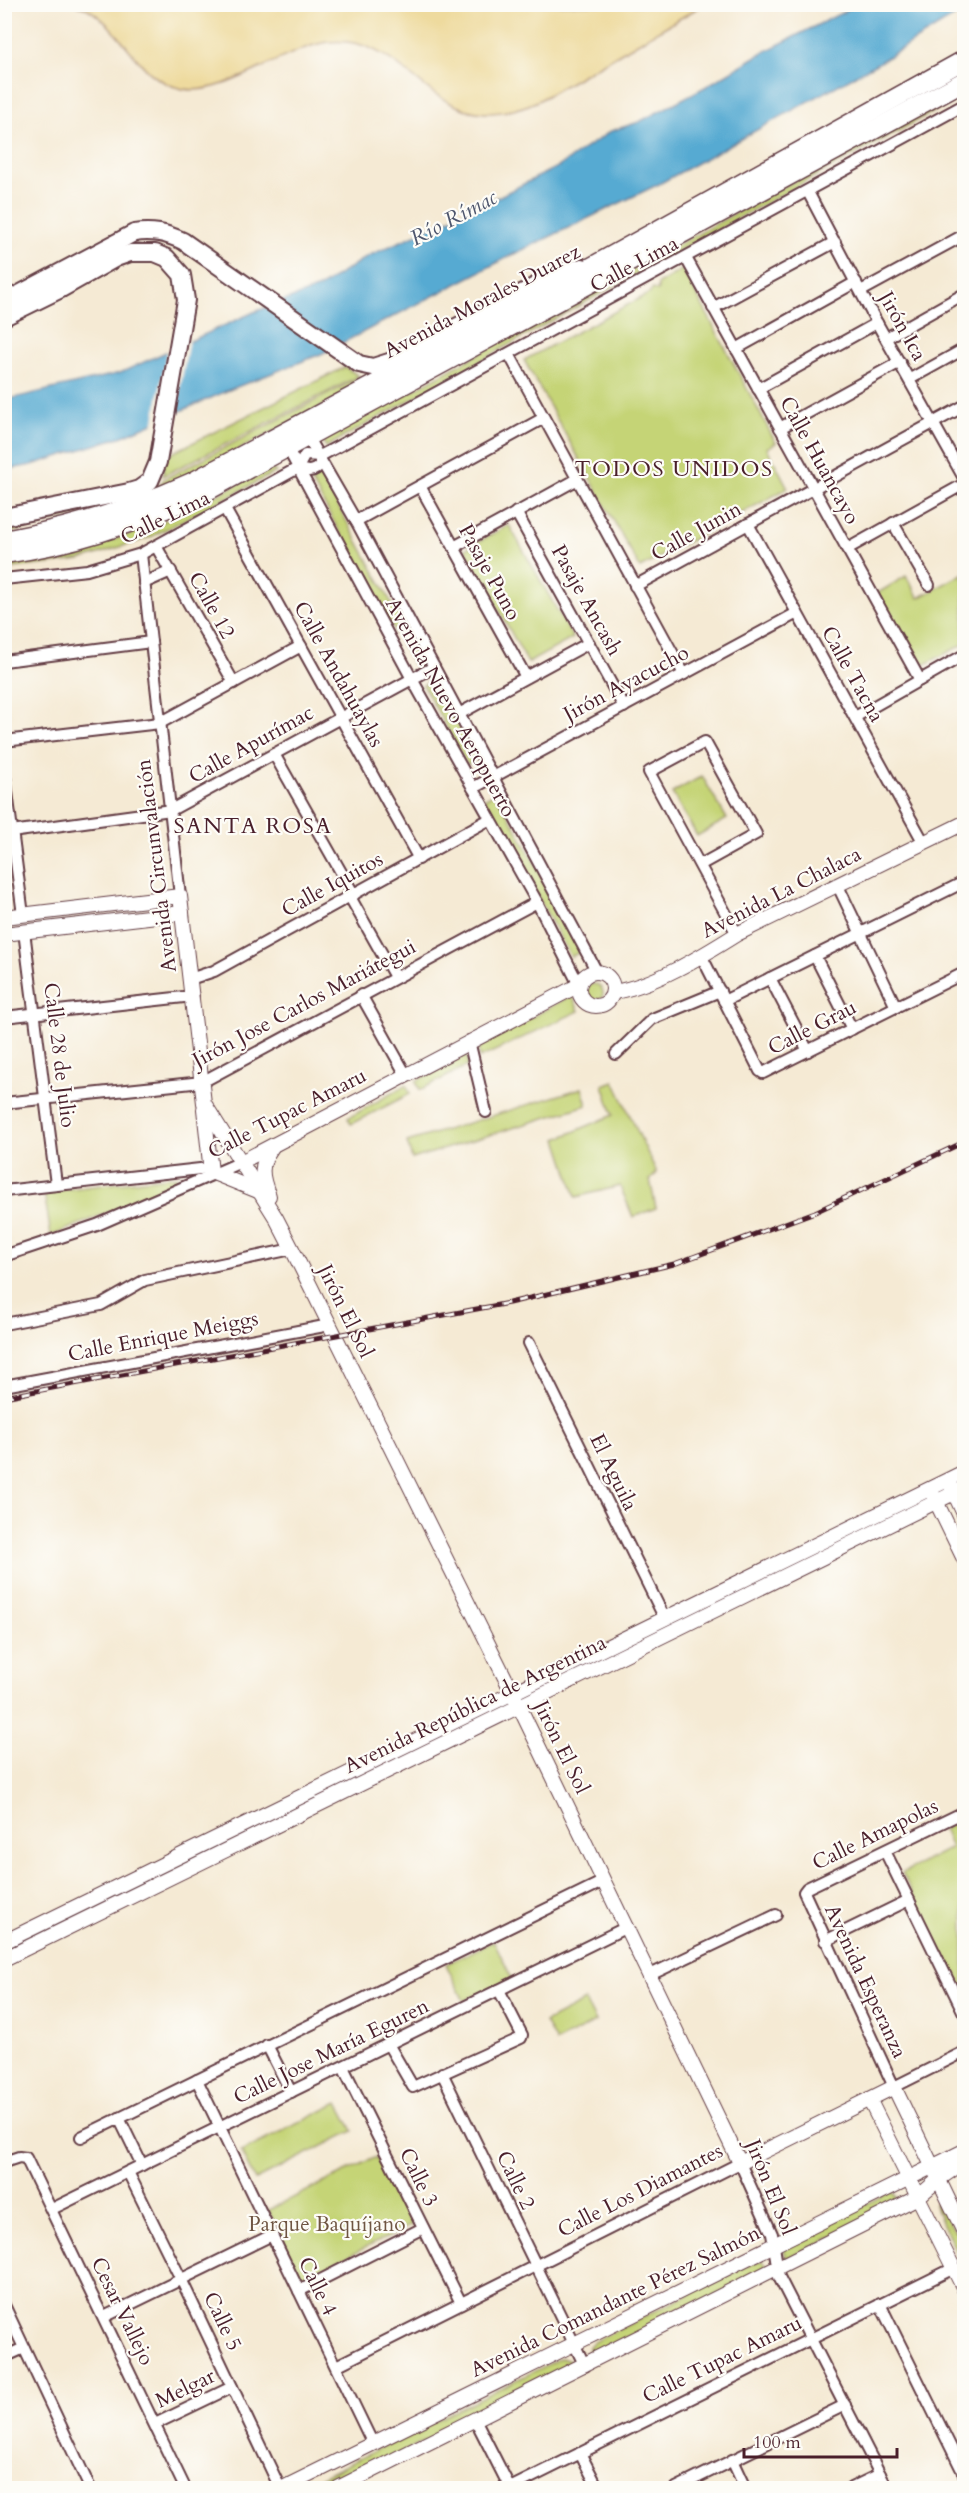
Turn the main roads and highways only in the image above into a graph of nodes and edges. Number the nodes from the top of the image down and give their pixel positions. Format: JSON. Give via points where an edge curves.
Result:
{"nodes":[{"id":1,"x":964,"y":60,"type":"edge"},
{"id":2,"x":964,"y":81,"type":"edge"},
{"id":3,"x":604,"y":260,"type":"junction"},
{"id":4,"x":4,"y":302,"type":"edge"},
{"id":5,"x":4,"y":316,"type":"edge"},
{"id":6,"x":4,"y":518,"type":"edge"},
{"id":7,"x":4,"y":540,"type":"edge"},
{"id":8,"x":4,"y":554,"type":"edge"},
{"id":9,"x":964,"y":823,"type":"edge"},
{"id":10,"x":182,"y":913,"type":"junction"},
{"id":11,"x":4,"y":917,"type":"edge"},
{"id":12,"x":4,"y":934,"type":"edge"},
{"id":13,"x":579,"y":985,"type":"junction"},
{"id":14,"x":613,"y":992,"type":"junction"},
{"id":15,"x":204,"y":1102,"type":"junction"},
{"id":16,"x":273,"y":1146,"type":"junction"},
{"id":17,"x":241,"y":1162,"type":"junction"},
{"id":18,"x":258,"y":1191,"type":"junction"},
{"id":19,"x":276,"y":1218,"type":"junction"},
{"id":20,"x":964,"y":1472,"type":"edge"},
{"id":21,"x":948,"y":1480,"type":"junction"},
{"id":22,"x":959,"y":1490,"type":"edge"},
{"id":23,"x":933,"y":1495,"type":"junction"},
{"id":24,"x":964,"y":1514,"type":"edge"},
{"id":25,"x":964,"y":1559,"type":"edge"},
{"id":26,"x":512,"y":1694,"type":"junction"},
{"id":27,"x":519,"y":1707,"type":"junction"},
{"id":28,"x":4,"y":1942,"type":"edge"},
{"id":29,"x":4,"y":1959,"type":"edge"},
{"id":30,"x":869,"y":2099,"type":"junction"},
{"id":31,"x":964,"y":2151,"type":"edge"},
{"id":32,"x":964,"y":2162,"type":"edge"},
{"id":33,"x":740,"y":2163,"type":"joint"},
{"id":34,"x":935,"y":2173,"type":"junction"},
{"id":35,"x":909,"y":2178,"type":"junction"},
{"id":36,"x":918,"y":2197,"type":"junction"},
{"id":37,"x":964,"y":2232,"type":"edge"},
{"id":38,"x":964,"y":2289,"type":"edge"},
{"id":39,"x":282,"y":2488,"type":"edge"},
{"id":40,"x":338,"y":2488,"type":"edge"}],
"edges":[{"from":1,"to":3,"type":"highway","name":"Avenida Morales Duarez"},
{"from":2,"to":8,"type":"highway","name":"Avenida Morales Duarez","via":[[209,490],[148,517],[76,540]]},
{"from":3,"to":4,"type":"main road","via":[[560,273],[381,366],[367,367],[183,241],[160,232],[134,233]]},
{"from":3,"to":7,"type":"highway","name":"Avenida Morales Duarez","via":[[181,486],[81,524]]},
{"from":5,"to":6,"type":"main road","via":[[130,253],[144,251],[167,258],[184,283],[186,300],[162,439],[150,481],[139,489]]},
{"from":9,"to":14,"type":"main road","name":"Avenida La Chalaca","via":[[737,934],[702,957],[634,989]]},
{"from":10,"to":11,"type":"main road","name":"Avenida Circunvalación","via":[[180,897]]},
{"from":10,"to":12,"type":"main road"},
{"from":10,"to":15,"type":"main road","name":"Avenida Circunvalación"},
{"from":13,"to":14,"type":"main road","via":[[586,975],[597,972],[608,976]]},
{"from":13,"to":14,"type":"main road","via":[[581,999],[593,1007],[608,1002]]},
{"from":13,"to":16,"type":"main road","name":"Calle Tupac Amaru"},
{"from":15,"to":17,"type":"main road","name":"Avenida Circunvalación"},
{"from":15,"to":18,"type":"main road","via":[[212,1172]]},
{"from":16,"to":17,"type":"main road","name":"Calle Tupac Amaru"},
{"from":16,"to":19,"type":"main road","name":"Jirón El Sol","via":[[261,1172]]},
{"from":17,"to":18,"type":"main road","name":"Jirón El Sol"},
{"from":18,"to":19,"type":"main road","name":"Jirón El Sol"},
{"from":19,"to":26,"type":"main road","name":"Jirón El Sol"},
{"from":20,"to":21,"type":"main road","name":"Avenida República de Argentina"},
{"from":21,"to":22,"type":"main road"},
{"from":21,"to":23,"type":"main road","name":"Avenida República de Argentina"},
{"from":22,"to":23,"type":"main road","name":"Avenida República de Argentina"},
{"from":22,"to":24,"type":"main road"},
{"from":23,"to":25,"type":"main road"},
{"from":23,"to":26,"type":"main road","name":"Avenida República de Argentina"},
{"from":23,"to":27,"type":"main road","name":"Avenida República de Argentina"},
{"from":26,"to":27,"type":"main road","name":"Jirón El Sol"},
{"from":26,"to":28,"type":"main road","name":"Avenida República de Argentina"},
{"from":27,"to":29,"type":"main road","name":"Avenida República de Argentina"},
{"from":27,"to":33,"type":"main road","name":"Jirón El Sol"},
{"from":30,"to":33,"type":"main road","name":"Calle Los Diamantes"},
{"from":30,"to":34,"type":"main road","name":"Calle Los Diamantes","via":[[894,2087]]},
{"from":30,"to":35,"type":"main road"},
{"from":31,"to":34,"type":"main road","name":"Avenida Comandante Pérez Salmón"},
{"from":32,"to":34,"type":"main road","name":"Avenida Comandante Pérez Salmón"},
{"from":34,"to":35,"type":"main road","name":"Avenida Comandante Pérez Salmón"},
{"from":34,"to":36,"type":"main road","name":"Avenida Comandante Pérez Salmón"},
{"from":34,"to":37,"type":"main road"},
{"from":35,"to":36,"type":"main road"},
{"from":35,"to":39,"type":"main road","name":"Avenida Comandante Pérez Salmón"},
{"from":36,"to":38,"type":"main road"},
{"from":36,"to":40,"type":"main road","name":"Avenida Comandante Pérez Salmón"}]}
